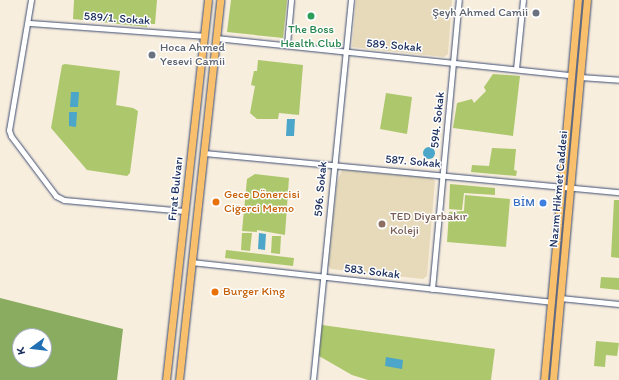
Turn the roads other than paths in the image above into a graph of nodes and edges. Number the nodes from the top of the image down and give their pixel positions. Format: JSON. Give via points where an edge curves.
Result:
{"nodes":[{"id":1,"x":31,"y":0,"type":"edge"},
{"id":2,"x":208,"y":0,"type":"edge"},
{"id":3,"x":220,"y":0,"type":"edge"},
{"id":4,"x":291,"y":0,"type":"edge"},
{"id":5,"x":350,"y":0,"type":"edge"},
{"id":6,"x":459,"y":0,"type":"edge"},
{"id":7,"x":523,"y":0,"type":"edge"},
{"id":8,"x":578,"y":0,"type":"edge"},
{"id":9,"x":587,"y":0,"type":"edge"},
{"id":10,"x":29,"y":23,"type":"junction"},
{"id":11,"x":204,"y":36,"type":"junction"},
{"id":12,"x":216,"y":38,"type":"junction"},
{"id":13,"x":287,"y":44,"type":"junction"},
{"id":14,"x":344,"y":52,"type":"junction"},
{"id":15,"x":453,"y":62,"type":"junction"},
{"id":16,"x":516,"y":69,"type":"junction"},
{"id":17,"x":571,"y":75,"type":"junction"},
{"id":18,"x":580,"y":77,"type":"junction"},
{"id":19,"x":619,"y":80,"type":"edge"},
{"id":20,"x":204,"y":154,"type":"junction"},
{"id":21,"x":334,"y":164,"type":"junction"},
{"id":22,"x":442,"y":174,"type":"junction"},
{"id":23,"x":561,"y":186,"type":"junction"},
{"id":24,"x":570,"y":189,"type":"junction"},
{"id":25,"x":619,"y":192,"type":"edge"},
{"id":26,"x":184,"y":211,"type":"junction"},
{"id":27,"x":191,"y":262,"type":"junction"},
{"id":28,"x":323,"y":276,"type":"junction"},
{"id":29,"x":432,"y":289,"type":"junction"},
{"id":30,"x":560,"y":298,"type":"junction"},
{"id":31,"x":551,"y":302,"type":"junction"},
{"id":32,"x":619,"y":304,"type":"edge"},
{"id":33,"x":181,"y":378,"type":"edge"},
{"id":34,"x":166,"y":380,"type":"edge"},
{"id":35,"x":313,"y":380,"type":"edge"},
{"id":36,"x":544,"y":380,"type":"edge"},
{"id":37,"x":553,"y":380,"type":"edge"}],
"edges":[{"from":1,"to":10,"type":"street"},
{"from":2,"to":11,"type":"main road","name":"Fırat Bulvarı"},
{"from":3,"to":12,"type":"main road","name":"Fırat Bulvarı"},
{"from":4,"to":13,"type":"street"},
{"from":5,"to":14,"type":"street","name":"596. Sokak"},
{"from":6,"to":15,"type":"street","name":"594. Sokak"},
{"from":7,"to":16,"type":"street"},
{"from":8,"to":17,"type":"main road","name":"Nazım Hikmet Caddesi"},
{"from":9,"to":18,"type":"main road","name":"Nazım Hikmet Caddesi"},
{"from":10,"to":11,"type":"street","name":"589/1. Sokak"},
{"from":10,"to":26,"type":"street","via":[[9,130],[56,196],[64,200]]},
{"from":11,"to":26,"type":"main road","name":"Fırat Bulvarı"},
{"from":12,"to":13,"type":"street","name":"589. Sokak"},
{"from":12,"to":20,"type":"main road","name":"Fırat Bulvarı"},
{"from":13,"to":14,"type":"street","name":"589. Sokak"},
{"from":14,"to":15,"type":"street","name":"589. Sokak"},
{"from":14,"to":21,"type":"street","name":"596. Sokak"},
{"from":15,"to":16,"type":"street","name":"589. Sokak"},
{"from":15,"to":22,"type":"street","name":"594. Sokak"},
{"from":16,"to":17,"type":"street","name":"589. Sokak"},
{"from":17,"to":23,"type":"main road","name":"Nazım Hikmet Caddesi"},
{"from":18,"to":19,"type":"street"},
{"from":18,"to":24,"type":"main road","name":"Nazım Hikmet Caddesi"},
{"from":20,"to":21,"type":"street","name":"587. Sokak"},
{"from":20,"to":27,"type":"main road","name":"Fırat Bulvarı"},
{"from":21,"to":22,"type":"street","name":"587. Sokak"},
{"from":21,"to":28,"type":"street","name":"596. Sokak"},
{"from":22,"to":23,"type":"street","name":"587. Sokak"},
{"from":22,"to":29,"type":"street","name":"594. Sokak"},
{"from":23,"to":24,"type":"street","name":"587. Sokak"},
{"from":23,"to":31,"type":"main road","name":"Nazım Hikmet Caddesi"},
{"from":24,"to":25,"type":"street","name":"587. Sokak"},
{"from":24,"to":30,"type":"main road","name":"Nazım Hikmet Caddesi"},
{"from":26,"to":34,"type":"main road","name":"Fırat Bulvarı"},
{"from":27,"to":28,"type":"street","name":"583. Sokak"},
{"from":27,"to":33,"type":"main road","name":"Fırat Bulvarı"},
{"from":28,"to":29,"type":"street","name":"583. Sokak"},
{"from":28,"to":35,"type":"street","name":"596. Sokak"},
{"from":29,"to":31,"type":"street","name":"583. Sokak"},
{"from":30,"to":32,"type":"street"},
{"from":30,"to":37,"type":"main road","name":"Nazım Hikmet Caddesi"},
{"from":31,"to":36,"type":"main road","name":"Nazım Hikmet Caddesi"}]}
